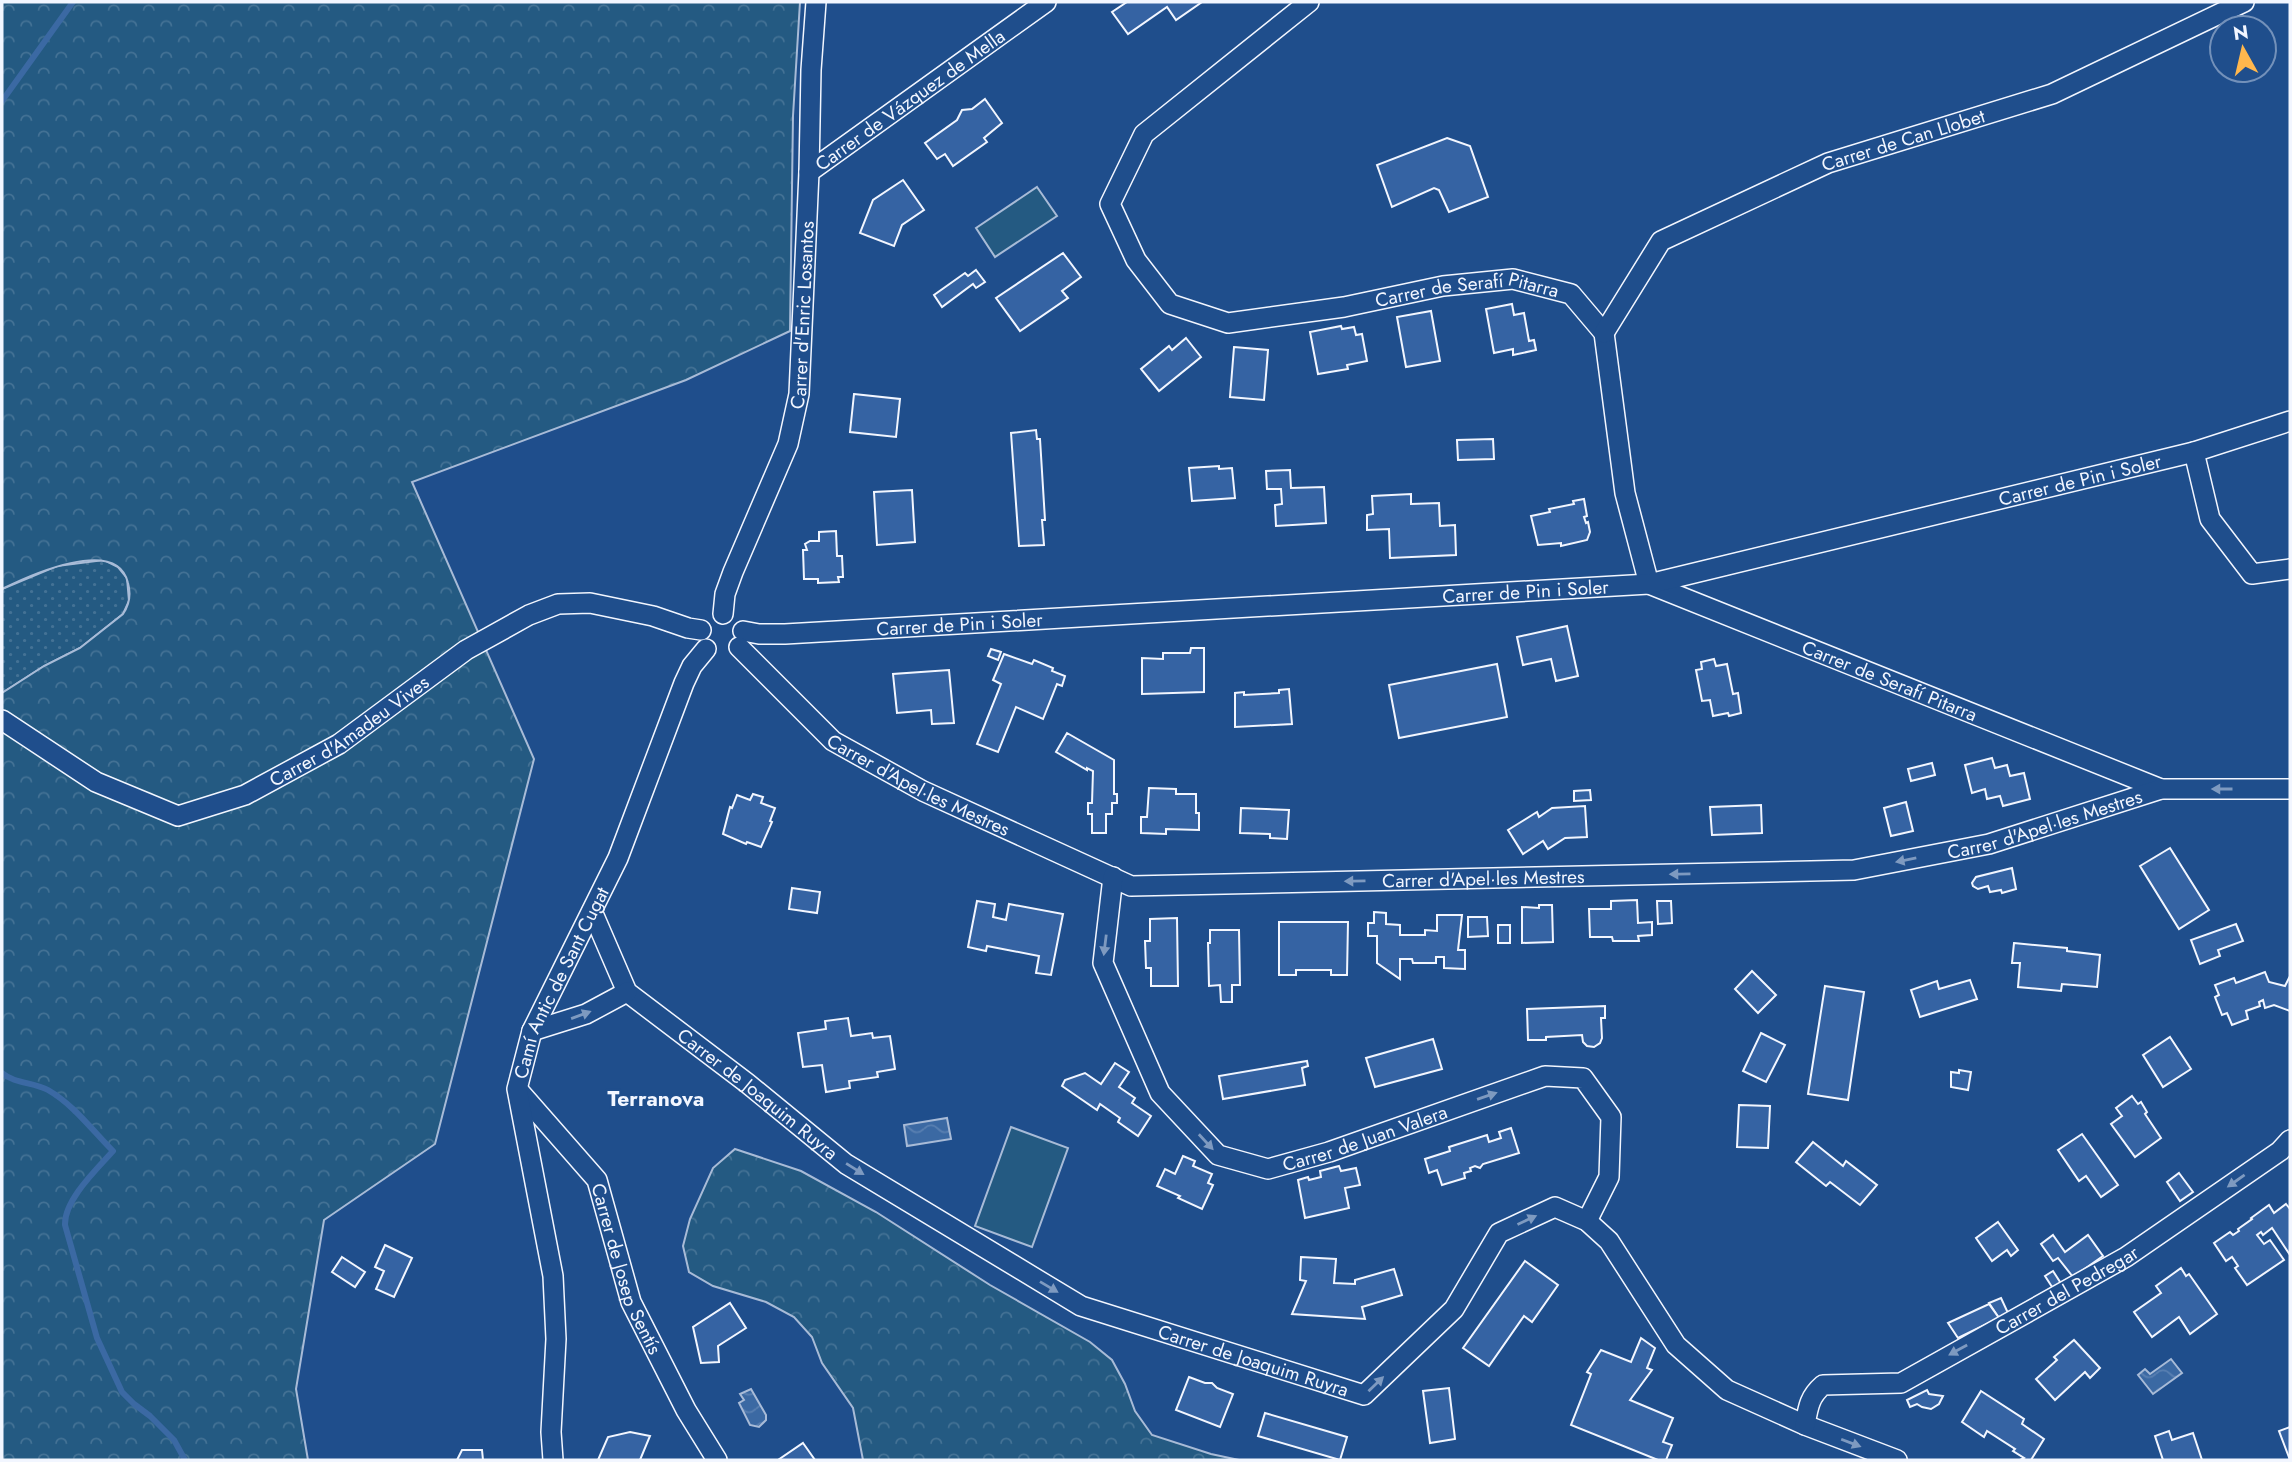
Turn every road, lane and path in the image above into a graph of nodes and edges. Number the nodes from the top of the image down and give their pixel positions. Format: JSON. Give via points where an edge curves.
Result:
{"nodes":[{"id":1,"x":816,"y":2,"type":"edge"},
{"id":2,"x":1046,"y":2,"type":"edge"},
{"id":3,"x":1309,"y":2,"type":"edge"},
{"id":4,"x":2244,"y":2,"type":"edge"},
{"id":5,"x":809,"y":172,"type":"junction"},
{"id":6,"x":1604,"y":333,"type":"junction"},
{"id":7,"x":2290,"y":421,"type":"edge"},
{"id":8,"x":2194,"y":452,"type":"junction"},
{"id":9,"x":2290,"y":569,"type":"edge"},
{"id":10,"x":1649,"y":584,"type":"junction"},
{"id":11,"x":723,"y":614,"type":"junction"},
{"id":12,"x":701,"y":630,"type":"junction"},
{"id":13,"x":741,"y":639,"type":"junction"},
{"id":14,"x":706,"y":649,"type":"junction"},
{"id":15,"x":2,"y":720,"type":"edge"},
{"id":16,"x":2161,"y":789,"type":"junction"},
{"id":17,"x":2290,"y":789,"type":"edge"},
{"id":18,"x":1113,"y":877,"type":"junction"},
{"id":19,"x":592,"y":911,"type":"junction"},
{"id":20,"x":627,"y":992,"type":"junction"},
{"id":21,"x":532,"y":1031,"type":"junction"},
{"id":22,"x":517,"y":1088,"type":"junction"},
{"id":23,"x":2290,"y":1140,"type":"edge"},
{"id":24,"x":1587,"y":1221,"type":"junction"},
{"id":25,"x":1805,"y":1425,"type":"junction"},
{"id":26,"x":553,"y":1460,"type":"edge"},
{"id":27,"x":718,"y":1460,"type":"edge"},
{"id":28,"x":1897,"y":1460,"type":"edge"}],
"edges":[{"from":1,"to":5,"type":"street","name":"Carrer d'Enric Losantos"},
{"from":2,"to":5,"type":"street","name":"Carrer de Vázquez de Mella"},
{"from":3,"to":6,"type":"street","name":"Carrer de Serafí Pitarra","via":[[1144,134],[1110,204],[1136,260],[1170,304],[1228,323],[1344,307],[1443,286],[1513,279],[1571,293]]},
{"from":4,"to":6,"type":"street","name":"Carrer de Can Llobet","via":[[2052,94],[1828,163],[1661,242]]},
{"from":5,"to":11,"type":"street","name":"Carrer d'Enric Losantos","via":[[795,419],[733,572]]},
{"from":6,"to":10,"type":"street","via":[[1625,493]]},
{"from":7,"to":8,"type":"street","name":"Carrer de Pin i Soler"},
{"from":8,"to":9,"type":"street","via":[[2210,519],[2252,574]]},
{"from":8,"to":10,"type":"street","name":"Carrer de Pin i Soler"},
{"from":10,"to":13,"type":"street","name":"Carrer de Pin i Soler","via":[[759,634]]},
{"from":10,"to":16,"type":"street","name":"Carrer de Serafí Pitarra"},
{"from":11,"to":12,"type":"street","via":[[709,618]]},
{"from":11,"to":13,"type":"street","via":[[733,618]]},
{"from":12,"to":14,"type":"street"},
{"from":12,"to":15,"type":"street","name":"Carrer d'Amadeu Vives","via":[[590,603],[558,604],[466,650],[339,744],[245,795],[178,816],[96,782]]},
{"from":13,"to":14,"type":"street","via":[[736,652],[726,656],[715,656]]},
{"from":13,"to":18,"type":"street","name":"Carrer d'Apel·les Mestres","via":[[833,741],[923,791]]},
{"from":14,"to":19,"type":"street","name":"Camí Antic de Sant Cugat","via":[[684,683],[618,858]]},
{"from":17,"to":16,"type":"street","name":"Carrer d'Apel·les Mestres","one_way":true},
{"from":16,"to":18,"type":"street","name":"Carrer d'Apel·les Mestres","one_way":true,"via":[[1989,844],[1854,870],[1131,886]]},
{"from":18,"to":24,"type":"street","name":"Carrer de Juan Valera","one_way":true,"via":[[1103,963],[1160,1093],[1218,1155],[1268,1169],[1545,1076],[1583,1078],[1611,1117],[1609,1177]]},
{"from":19,"to":20,"type":"street","name":"Carrer de Joaquim Ruyra"},
{"from":19,"to":21,"type":"street","name":"Camí Antic de Sant Cugat"},
{"from":21,"to":20,"type":"street","one_way":true,"via":[[586,1014]]},
{"from":20,"to":24,"type":"street","name":"Carrer de Joaquim Ruyra","one_way":true,"via":[[846,1164],[1081,1306],[1364,1395],[1454,1309],[1499,1233],[1555,1207]]},
{"from":21,"to":22,"type":"street","name":"Camí Antic de Sant Cugat"},
{"from":22,"to":26,"type":"street","name":"Camí Antic de Sant Cugat","via":[[553,1276]]},
{"from":22,"to":27,"type":"street","name":"Carrer de Josep Sentís","via":[[597,1180],[631,1302]]},
{"from":23,"to":25,"type":"street","name":"Carrer del Pedregar","one_way":true,"via":[[2126,1257],[1900,1383],[1823,1385],[1809,1402]]},
{"from":24,"to":25,"type":"street","name":"Carrer de Joaquim Ruyra","via":[[1609,1241],[1676,1345],[1727,1390]]},
{"from":25,"to":28,"type":"street","name":"Carrer de Joaquim Ruyra","one_way":true}]}
